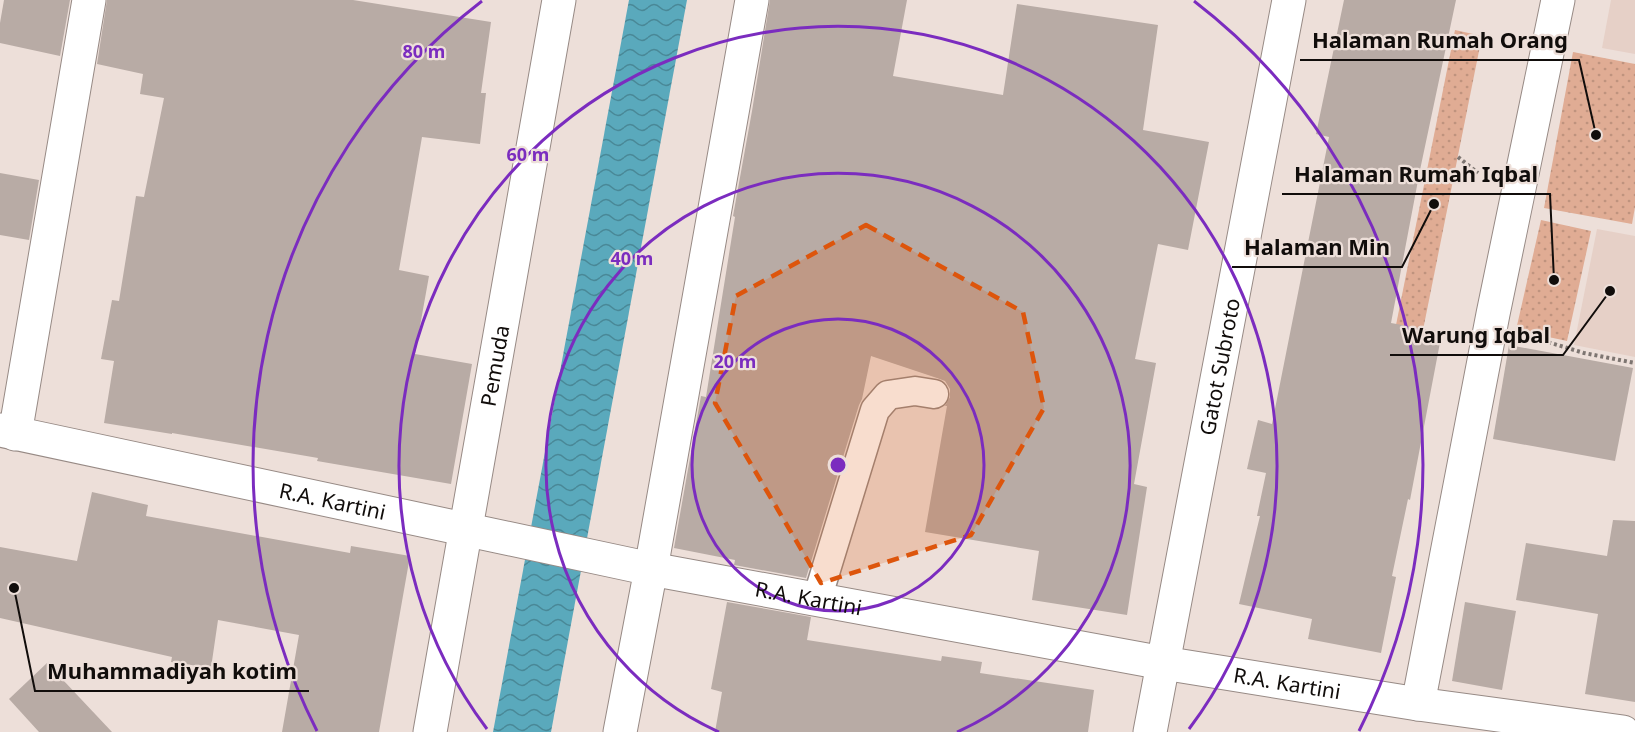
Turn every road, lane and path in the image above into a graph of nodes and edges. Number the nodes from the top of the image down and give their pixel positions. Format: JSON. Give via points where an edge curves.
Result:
{"nodes":[{"id":1,"x":89,"y":0,"type":"edge"},
{"id":2,"x":559,"y":0,"type":"edge"},
{"id":3,"x":752,"y":0,"type":"edge"},
{"id":4,"x":1289,"y":0,"type":"edge"},
{"id":5,"x":1558,"y":0,"type":"edge"},
{"id":6,"x":1522,"y":334,"type":"dead end"},
{"id":7,"x":1635,"y":363,"type":"edge"},
{"id":8,"x":934,"y":394,"type":"dead end"},
{"id":9,"x":7,"y":432,"type":"edge"},
{"id":10,"x":466,"y":529,"type":"junction"},
{"id":11,"x":643,"y":567,"type":"junction"},
{"id":12,"x":817,"y":599,"type":"junction"},
{"id":13,"x":1163,"y":663,"type":"junction"},
{"id":14,"x":1418,"y":704,"type":"junction"},
{"id":15,"x":430,"y":732,"type":"edge"},
{"id":16,"x":620,"y":732,"type":"edge"},
{"id":17,"x":1150,"y":732,"type":"edge"},
{"id":18,"x":1621,"y":732,"type":"edge"}],
"edges":[{"from":1,"to":9,"type":"street"},
{"from":2,"to":10,"type":"street","name":"Pemuda"},
{"from":3,"to":11,"type":"street"},
{"from":4,"to":13,"type":"street","name":"Gatot Subroto"},
{"from":5,"to":14,"type":"street"},
{"from":6,"to":7,"type":"path"},
{"from":8,"to":12,"type":"lane","via":[[915,391],[888,395],[875,410]]},
{"from":9,"to":10,"type":"street","name":"R.A. Kartini"},
{"from":10,"to":11,"type":"street","name":"R.A. Kartini"},
{"from":10,"to":15,"type":"street","name":"Pemuda"},
{"from":11,"to":12,"type":"street","name":"R.A. Kartini"},
{"from":11,"to":16,"type":"street"},
{"from":12,"to":13,"type":"street","name":"R.A. Kartini"},
{"from":13,"to":14,"type":"street","name":"R.A. Kartini"},
{"from":13,"to":17,"type":"street","name":"Gatot Subroto"},
{"from":14,"to":18,"type":"street","name":"R.A. Kartini"}]}
